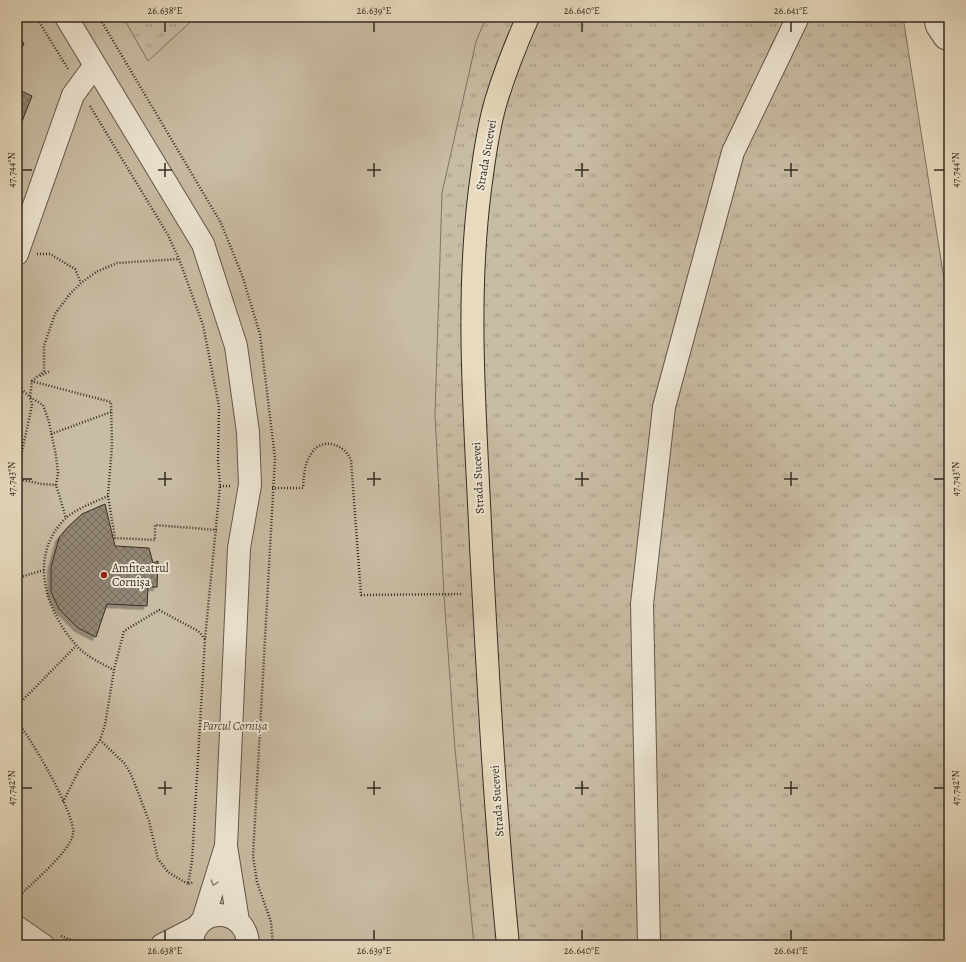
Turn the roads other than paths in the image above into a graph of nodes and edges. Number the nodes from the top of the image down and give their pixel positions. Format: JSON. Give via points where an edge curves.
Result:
{"nodes":[{"id":1,"x":66,"y":17,"type":"edge"},
{"id":2,"x":528,"y":17,"type":"edge"},
{"id":3,"x":798,"y":17,"type":"edge"},
{"id":4,"x":935,"y":17,"type":"edge"},
{"id":5,"x":949,"y":39,"type":"edge"},
{"id":6,"x":95,"y":65,"type":"junction"},
{"id":7,"x":24,"y":254,"type":"edge"},
{"id":8,"x":226,"y":846,"type":"junction"},
{"id":9,"x":238,"y":921,"type":"junction"},
{"id":10,"x":17,"y":927,"type":"edge"},
{"id":11,"x":198,"y":930,"type":"edge"},
{"id":12,"x":43,"y":945,"type":"edge"},
{"id":13,"x":162,"y":945,"type":"edge"},
{"id":14,"x":248,"y":945,"type":"edge"},
{"id":15,"x":508,"y":945,"type":"edge"},
{"id":16,"x":649,"y":945,"type":"edge"}],
"edges":[{"from":1,"to":6,"type":"street"},
{"from":2,"to":15,"type":"highway","name":"Strada Sucevei","via":[[496,101],[485,149],[473,274],[472,360],[484,593]]},
{"from":3,"to":16,"type":"street","via":[[733,152],[664,407],[642,604]]},
{"from":4,"to":5,"type":"street","via":[[937,26],[945,38]]},
{"from":6,"to":7,"type":"street","via":[[73,95]]},
{"from":6,"to":8,"type":"street","via":[[203,244],[236,346],[248,432],[250,485],[239,548]]},
{"from":8,"to":9,"type":"street"},
{"from":8,"to":11,"type":"street","one_way":true},
{"from":9,"to":11,"type":"street","via":[[221,914]]},
{"from":9,"to":14,"type":"street","via":[[248,937]]},
{"from":10,"to":12,"type":"street"},
{"from":11,"to":13,"type":"street"}]}
